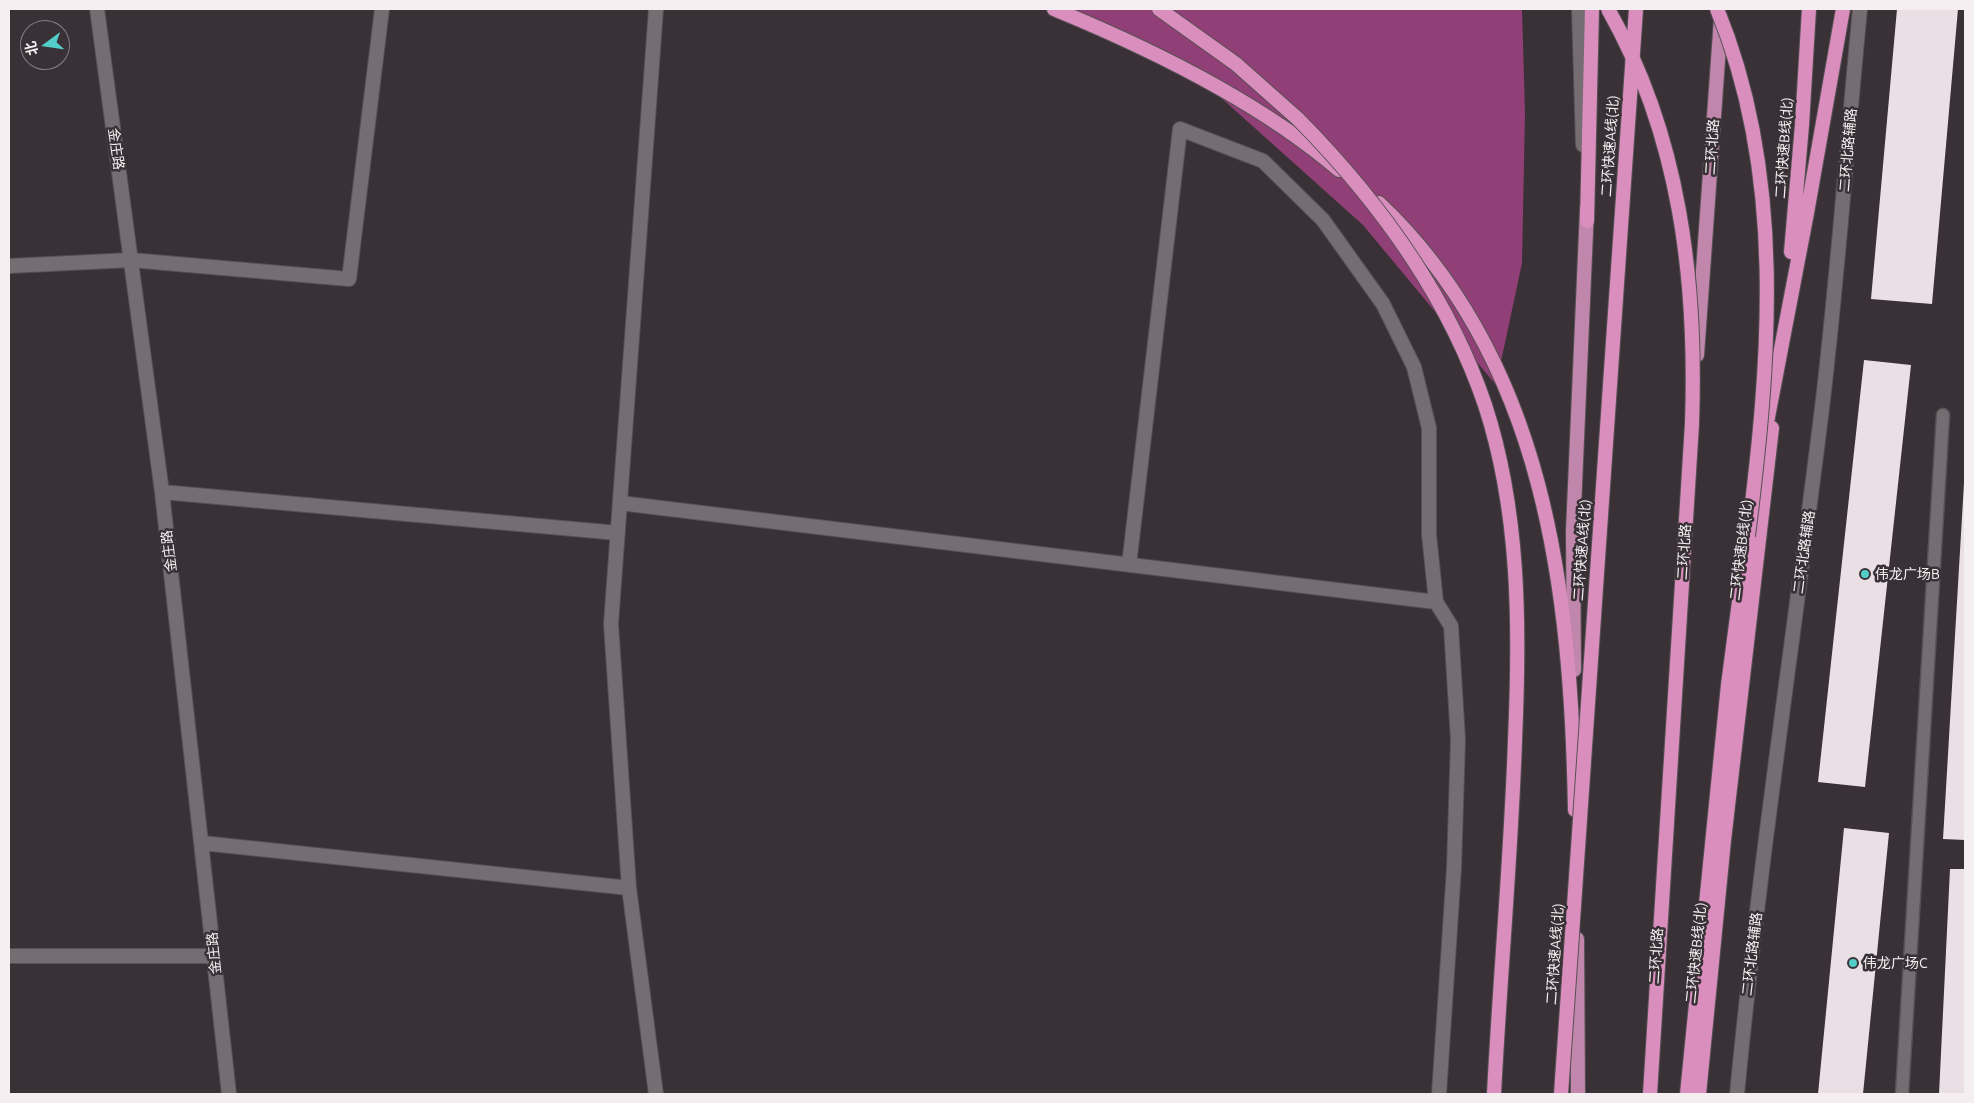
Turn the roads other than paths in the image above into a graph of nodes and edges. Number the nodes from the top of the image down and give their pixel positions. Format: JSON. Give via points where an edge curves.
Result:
{"nodes":[{"id":1,"x":97,"y":9,"type":"edge"},
{"id":2,"x":382,"y":9,"type":"edge"},
{"id":3,"x":656,"y":9,"type":"edge"},
{"id":4,"x":1054,"y":9,"type":"edge"},
{"id":5,"x":1159,"y":9,"type":"edge"},
{"id":6,"x":1579,"y":9,"type":"edge"},
{"id":7,"x":1592,"y":9,"type":"edge"},
{"id":8,"x":1599,"y":9,"type":"edge"},
{"id":9,"x":1608,"y":9,"type":"edge"},
{"id":10,"x":1636,"y":9,"type":"edge"},
{"id":11,"x":1717,"y":9,"type":"edge"},
{"id":12,"x":1721,"y":9,"type":"edge"},
{"id":13,"x":1809,"y":9,"type":"edge"},
{"id":14,"x":1843,"y":9,"type":"edge"},
{"id":15,"x":1860,"y":9,"type":"edge"},
{"id":16,"x":1587,"y":221,"type":"junction"},
{"id":17,"x":131,"y":260,"type":"junction"},
{"id":18,"x":9,"y":266,"type":"edge"},
{"id":19,"x":1943,"y":415,"type":"dead end"},
{"id":20,"x":162,"y":492,"type":"junction"},
{"id":21,"x":620,"y":503,"type":"junction"},
{"id":22,"x":618,"y":533,"type":"junction"},
{"id":23,"x":1748,"y":536,"type":"junction"},
{"id":24,"x":1129,"y":565,"type":"junction"},
{"id":25,"x":1436,"y":602,"type":"junction"},
{"id":26,"x":202,"y":844,"type":"junction"},
{"id":27,"x":1577,"y":880,"type":"junction"},
{"id":28,"x":629,"y":888,"type":"junction"},
{"id":29,"x":9,"y":956,"type":"edge"},
{"id":30,"x":214,"y":956,"type":"junction"},
{"id":31,"x":229,"y":1094,"type":"edge"},
{"id":32,"x":656,"y":1094,"type":"edge"},
{"id":33,"x":1439,"y":1094,"type":"edge"},
{"id":34,"x":1494,"y":1094,"type":"edge"},
{"id":35,"x":1561,"y":1094,"type":"edge"},
{"id":36,"x":1578,"y":1094,"type":"edge"},
{"id":37,"x":1648,"y":1094,"type":"edge"},
{"id":38,"x":1687,"y":1094,"type":"edge"},
{"id":39,"x":1699,"y":1094,"type":"edge"},
{"id":40,"x":1737,"y":1094,"type":"edge"},
{"id":41,"x":1902,"y":1094,"type":"edge"}],
"edges":[{"from":1,"to":17,"type":"street","name":"金庄路"},
{"from":2,"to":17,"type":"street","via":[[349,279]]},
{"from":3,"to":21,"type":"street"},
{"from":4,"to":27,"type":"highway","via":[[1177,66],[1255,110],[1323,156],[1380,205],[1428,257],[1469,313],[1501,374],[1526,441],[1546,514],[1560,594],[1569,681]]},
{"from":5,"to":34,"type":"highway","bridge":true,"via":[[1268,91],[1356,181],[1422,272],[1464,352],[1485,405],[1507,498],[1513,547],[1518,654],[1514,789]]},
{"from":6,"to":16,"type":"street"},
{"from":7,"to":16,"type":"highway"},
{"from":8,"to":16,"type":"main road"},
{"from":9,"to":37,"type":"highway","bridge":true,"via":[[1645,87],[1669,162],[1685,242],[1693,330],[1692,424]]},
{"from":10,"to":35,"type":"highway","name":"二环快速A线(北)","bridge":true},
{"from":11,"to":23,"type":"highway","bridge":true,"via":[[1742,79],[1753,131],[1762,187],[1766,247],[1765,382]]},
{"from":12,"to":37,"type":"main road","name":"二环北路"},
{"from":13,"to":39,"type":"highway","name":"二环快速B线(北)","via":[[1784,329],[1725,830]]},
{"from":14,"to":23,"type":"highway","bridge":true},
{"from":15,"to":40,"type":"street","name":"二环北路辅路","via":[[1826,376],[1758,898]]},
{"from":16,"to":27,"type":"main road","via":[[1573,530]]},
{"from":17,"to":18,"type":"street"},
{"from":17,"to":20,"type":"street","name":"金庄路"},
{"from":19,"to":41,"type":"lane"},
{"from":20,"to":22,"type":"street"},
{"from":20,"to":26,"type":"street","name":"金庄路"},
{"from":21,"to":22,"type":"street"},
{"from":21,"to":24,"type":"street"},
{"from":22,"to":28,"type":"street","via":[[611,624]]},
{"from":23,"to":38,"type":"highway","via":[[1724,720]]},
{"from":24,"to":25,"type":"street"},
{"from":24,"to":25,"type":"street","via":[[1180,129],[1263,161],[1323,220],[1383,304],[1414,367],[1429,428],[1429,534]]},
{"from":25,"to":33,"type":"street","via":[[1451,626],[1458,740],[1454,868]]},
{"from":26,"to":28,"type":"street"},
{"from":26,"to":30,"type":"street","name":"金庄路"},
{"from":27,"to":35,"type":"street"},
{"from":27,"to":36,"type":"main road"},
{"from":28,"to":32,"type":"street"},
{"from":29,"to":30,"type":"street"},
{"from":30,"to":31,"type":"street","name":"金庄路"}]}
